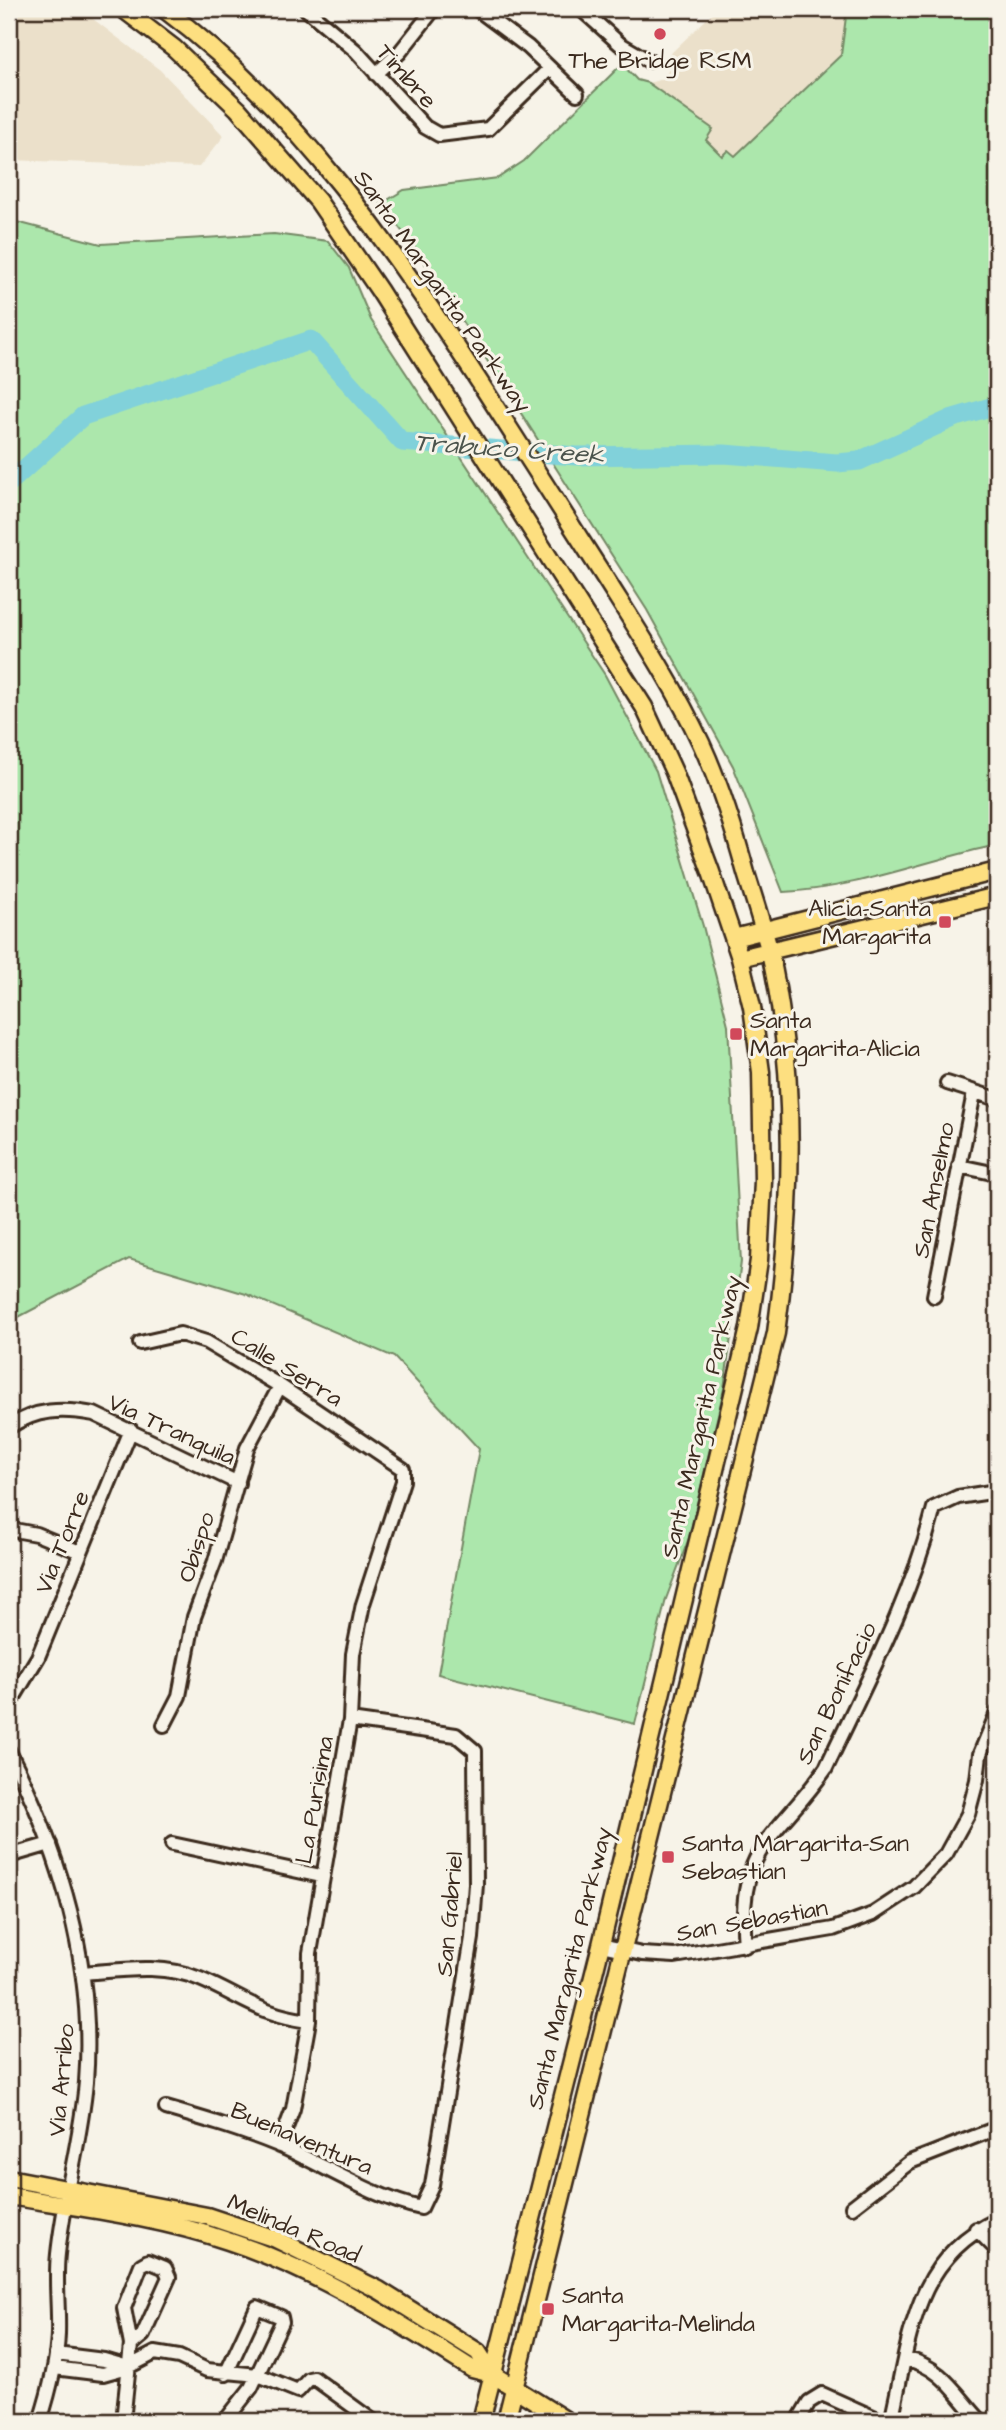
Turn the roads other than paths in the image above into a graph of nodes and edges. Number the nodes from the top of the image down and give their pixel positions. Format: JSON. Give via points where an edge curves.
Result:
{"nodes":[{"id":1,"x":123,"y":9,"type":"edge"},
{"id":2,"x":164,"y":9,"type":"edge"},
{"id":3,"x":306,"y":9,"type":"edge"},
{"id":4,"x":434,"y":9,"type":"edge"},
{"id":5,"x":477,"y":9,"type":"edge"},
{"id":6,"x":581,"y":9,"type":"edge"},
{"id":7,"x":649,"y":61,"type":"dead end"},
{"id":8,"x":550,"y":68,"type":"junction"},
{"id":9,"x":376,"y":74,"type":"junction"},
{"id":10,"x":577,"y":94,"type":"dead end"},
{"id":11,"x":997,"y":871,"type":"edge"},
{"id":12,"x":997,"y":897,"type":"edge"},
{"id":13,"x":763,"y":930,"type":"junction"},
{"id":14,"x":734,"y":938,"type":"junction"},
{"id":15,"x":770,"y":953,"type":"junction"},
{"id":16,"x":740,"y":958,"type":"junction"},
{"id":17,"x":947,"y":1083,"type":"dead end"},
{"id":18,"x":974,"y":1093,"type":"junction"},
{"id":19,"x":997,"y":1099,"type":"edge"},
{"id":20,"x":959,"y":1166,"type":"junction"},
{"id":21,"x":997,"y":1174,"type":"edge"},
{"id":22,"x":934,"y":1296,"type":"dead end"},
{"id":23,"x":140,"y":1343,"type":"dead end"},
{"id":24,"x":280,"y":1386,"type":"junction"},
{"id":25,"x":9,"y":1427,"type":"edge"},
{"id":26,"x":131,"y":1430,"type":"junction"},
{"id":27,"x":401,"y":1466,"type":"joint"},
{"id":28,"x":238,"y":1483,"type":"junction"},
{"id":29,"x":997,"y":1491,"type":"edge"},
{"id":30,"x":9,"y":1529,"type":"edge"},
{"id":31,"x":80,"y":1552,"type":"junction"},
{"id":32,"x":9,"y":1704,"type":"edge"},
{"id":33,"x":997,"y":1713,"type":"edge"},
{"id":34,"x":350,"y":1720,"type":"junction"},
{"id":35,"x":164,"y":1725,"type":"dead end"},
{"id":36,"x":9,"y":1751,"type":"edge"},
{"id":37,"x":50,"y":1844,"type":"junction"},
{"id":38,"x":172,"y":1844,"type":"dead end"},
{"id":39,"x":9,"y":1856,"type":"edge"},
{"id":40,"x":321,"y":1876,"type":"junction"},
{"id":41,"x":601,"y":1945,"type":"junction"},
{"id":42,"x":745,"y":1947,"type":"junction"},
{"id":43,"x":622,"y":1951,"type":"junction"},
{"id":44,"x":83,"y":1973,"type":"junction"},
{"id":45,"x":309,"y":2021,"type":"junction"},
{"id":46,"x":166,"y":2108,"type":"dead end"},
{"id":47,"x":997,"y":2128,"type":"edge"},
{"id":48,"x":279,"y":2146,"type":"junction"},
{"id":49,"x":9,"y":2178,"type":"edge"},
{"id":50,"x":69,"y":2188,"type":"junction"},
{"id":51,"x":9,"y":2196,"type":"edge"},
{"id":52,"x":66,"y":2206,"type":"junction"},
{"id":53,"x":852,"y":2207,"type":"dead end"},
{"id":54,"x":421,"y":2208,"type":"joint"},
{"id":55,"x":997,"y":2220,"type":"edge"},
{"id":56,"x":976,"y":2229,"type":"junction"},
{"id":57,"x":997,"y":2250,"type":"edge"},
{"id":58,"x":131,"y":2345,"type":"junction"},
{"id":59,"x":56,"y":2354,"type":"junction"},
{"id":60,"x":906,"y":2359,"type":"junction"},
{"id":61,"x":128,"y":2367,"type":"junction"},
{"id":62,"x":54,"y":2368,"type":"junction"},
{"id":63,"x":226,"y":2374,"type":"junction"},
{"id":64,"x":492,"y":2374,"type":"junction"},
{"id":65,"x":258,"y":2375,"type":"junction"},
{"id":66,"x":514,"y":2387,"type":"junction"},
{"id":67,"x":365,"y":2419,"type":"edge"},
{"id":68,"x":40,"y":2421,"type":"edge"},
{"id":69,"x":123,"y":2421,"type":"edge"},
{"id":70,"x":225,"y":2421,"type":"edge"},
{"id":71,"x":481,"y":2421,"type":"edge"},
{"id":72,"x":506,"y":2421,"type":"edge"},
{"id":73,"x":567,"y":2421,"type":"edge"},
{"id":74,"x":798,"y":2421,"type":"edge"},
{"id":75,"x":881,"y":2421,"type":"edge"},
{"id":76,"x":891,"y":2421,"type":"edge"},
{"id":77,"x":981,"y":2421,"type":"edge"}],
"edges":[{"from":1,"to":14,"type":"main road","name":"Santa Margarita Parkway","via":[[174,48],[247,119],[318,201],[379,290],[644,707],[674,772]]},
{"from":2,"to":13,"type":"main road","name":"Santa Margarita Parkway","via":[[276,107],[342,183],[406,270],[668,679],[702,745],[735,832]]},
{"from":3,"to":9,"type":"street","name":"Timbre"},
{"from":4,"to":9,"type":"street"},
{"from":5,"to":8,"type":"street"},
{"from":6,"to":7,"type":"street","via":[[620,44]]},
{"from":8,"to":9,"type":"street","name":"Timbre","via":[[488,129],[439,135],[425,127]]},
{"from":8,"to":10,"type":"street"},
{"from":11,"to":13,"type":"main road"},
{"from":12,"to":15,"type":"main road"},
{"from":13,"to":14,"type":"main road"},
{"from":13,"to":15,"type":"main road","name":"Santa Margarita Parkway"},
{"from":14,"to":16,"type":"main road","name":"Santa Margarita Parkway"},
{"from":15,"to":16,"type":"main road"},
{"from":15,"to":43,"type":"main road","name":"Santa Margarita Parkway","via":[[787,1070],[790,1127],[786,1262],[776,1332]]},
{"from":16,"to":41,"type":"main road","name":"Santa Margarita Parkway","via":[[761,1072],[759,1260],[739,1375]]},
{"from":17,"to":18,"type":"street"},
{"from":18,"to":19,"type":"street"},
{"from":18,"to":20,"type":"street","name":"San Anselmo"},
{"from":20,"to":21,"type":"street"},
{"from":20,"to":22,"type":"street","name":"San Anselmo"},
{"from":23,"to":24,"type":"street","name":"Calle Serra","via":[[180,1334],[206,1342]]},
{"from":24,"to":27,"type":"street","name":"Calle Serra"},
{"from":24,"to":28,"type":"street","name":"Obispo","via":[[247,1448]]},
{"from":25,"to":26,"type":"street","name":"Via Tranquila","via":[[26,1416],[71,1410]]},
{"from":26,"to":28,"type":"street","name":"Via Tranquila"},
{"from":26,"to":31,"type":"street","name":"Via Torre"},
{"from":27,"to":34,"type":"street","name":"La Purisima","via":[[403,1481],[363,1604],[353,1654]]},
{"from":28,"to":35,"type":"street","name":"Obispo","via":[[194,1617],[180,1696]]},
{"from":29,"to":42,"type":"street","name":"San Bonifacio","via":[[958,1497],[934,1508],[908,1592],[826,1768],[764,1840],[753,1863],[742,1915]]},
{"from":30,"to":31,"type":"street","via":[[36,1534]]},
{"from":31,"to":32,"type":"street","name":"Via Torre","via":[[37,1657]]},
{"from":33,"to":42,"type":"street","name":"San Sebastian","via":[[980,1754],[968,1814],[946,1854],[914,1887],[873,1914],[833,1929]]},
{"from":34,"to":40,"type":"street","name":"La Purisima"},
{"from":34,"to":54,"type":"street","name":"San Gabriel","via":[[456,1735],[475,1751],[472,1938],[438,2158]]},
{"from":36,"to":37,"type":"street","name":"Via Arribo"},
{"from":37,"to":39,"type":"street"},
{"from":37,"to":44,"type":"street","name":"Via Arribo"},
{"from":38,"to":40,"type":"street"},
{"from":40,"to":45,"type":"street","name":"La Purisima","via":[[310,1953]]},
{"from":41,"to":43,"type":"street","name":"San Sebastian"},
{"from":41,"to":64,"type":"main road","name":"Santa Margarita Parkway"},
{"from":42,"to":43,"type":"street","name":"San Sebastian","via":[[675,1956]]},
{"from":43,"to":66,"type":"main road","name":"Santa Margarita Parkway"},
{"from":44,"to":45,"type":"street","via":[[158,1968],[178,1972],[267,2013]]},
{"from":44,"to":50,"type":"street","name":"Via Arribo","via":[[88,2023],[86,2082]]},
{"from":45,"to":48,"type":"street","name":"La Purisima","via":[[293,2109]]},
{"from":46,"to":48,"type":"street","name":"Buenaventura"},
{"from":47,"to":53,"type":"street","via":[[910,2162]]},
{"from":48,"to":54,"type":"street","name":"Buenaventura","via":[[394,2201]]},
{"from":49,"to":50,"type":"main road","name":"Melinda Road"},
{"from":50,"to":52,"type":"street","name":"Via Arribo"},
{"from":50,"to":64,"type":"main road","name":"Melinda Road","via":[[207,2216],[276,2239],[390,2297],[478,2352]]},
{"from":51,"to":52,"type":"main road","name":"Melinda Road"},
{"from":52,"to":59,"type":"street","name":"Via Arribo","via":[[58,2255]]},
{"from":52,"to":64,"type":"main road","name":"Melinda Road","via":[[183,2228],[270,2256],[348,2294],[472,2369]]},
{"from":55,"to":56,"type":"street"},
{"from":56,"to":57,"type":"street"},
{"from":56,"to":60,"type":"street","via":[[933,2271]]},
{"from":58,"to":58,"type":"street","via":[[124,2308],[141,2265],[148,2262],[165,2268],[169,2277],[144,2335]]},
{"from":58,"to":61,"type":"street"},
{"from":59,"to":61,"type":"street"},
{"from":59,"to":62,"type":"street","name":"Via Arribo"},
{"from":60,"to":76,"type":"street"},
{"from":60,"to":77,"type":"street","via":[[938,2372]]},
{"from":61,"to":62,"type":"street","via":[[103,2374]]},
{"from":61,"to":63,"type":"street","via":[[155,2353]]},
{"from":61,"to":69,"type":"street"},
{"from":62,"to":68,"type":"street","name":"Via Arribo"},
{"from":63,"to":65,"type":"street"},
{"from":63,"to":65,"type":"street","via":[[260,2306],[283,2320]]},
{"from":64,"to":66,"type":"main road","name":"Melinda Road"},
{"from":64,"to":71,"type":"main road","name":"Santa Margarita Parkway"},
{"from":65,"to":67,"type":"street","via":[[298,2391],[314,2378]]},
{"from":65,"to":70,"type":"street"},
{"from":66,"to":72,"type":"main road","name":"Santa Margarita Parkway"},
{"from":66,"to":73,"type":"main road","name":"Melinda Road"},
{"from":74,"to":75,"type":"street","via":[[809,2402],[822,2395]]}]}
